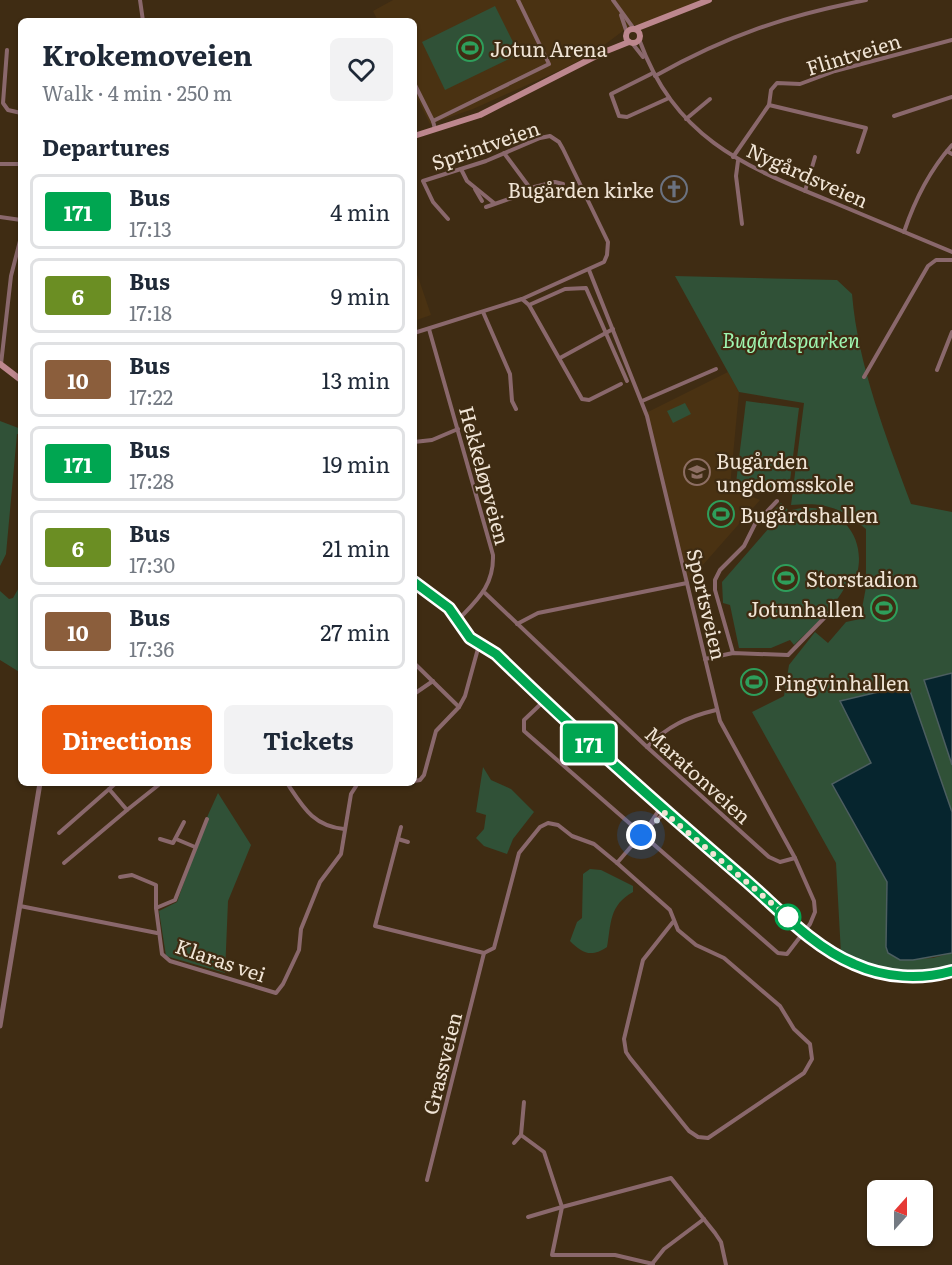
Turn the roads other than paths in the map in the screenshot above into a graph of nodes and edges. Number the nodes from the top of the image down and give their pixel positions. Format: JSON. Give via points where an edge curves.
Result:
{"nodes":[{"id":1,"x":140,"y":0,"type":"edge"},
{"id":2,"x":519,"y":0,"type":"edge"},
{"id":3,"x":614,"y":0,"type":"edge"},
{"id":4,"x":709,"y":0,"type":"edge"},
{"id":5,"x":866,"y":0,"type":"edge"},
{"id":6,"x":620,"y":11,"type":"junction"},
{"id":7,"x":143,"y":18,"type":"edge"},
{"id":8,"x":660,"y":21,"type":"junction"},
{"id":9,"x":634,"y":29,"type":"junction"},
{"id":10,"x":626,"y":33,"type":"junction"},
{"id":11,"x":640,"y":38,"type":"junction"},
{"id":12,"x":952,"y":40,"type":"edge"},
{"id":13,"x":631,"y":43,"type":"junction"},
{"id":14,"x":7,"y":50,"type":"dead end"},
{"id":15,"x":604,"y":52,"type":"junction"},
{"id":16,"x":646,"y":60,"type":"junction"},
{"id":17,"x":654,"y":74,"type":"junction"},
{"id":18,"x":417,"y":89,"type":"edge"},
{"id":19,"x":952,"y":97,"type":"edge"},
{"id":20,"x":669,"y":98,"type":"junction"},
{"id":21,"x":710,"y":99,"type":"dead end"},
{"id":22,"x":769,"y":105,"type":"junction"},
{"id":23,"x":18,"y":112,"type":"edge"},
{"id":24,"x":894,"y":116,"type":"dead end"},
{"id":25,"x":686,"y":119,"type":"junction"},
{"id":26,"x":433,"y":121,"type":"junction"},
{"id":27,"x":436,"y":130,"type":"junction"},
{"id":28,"x":417,"y":135,"type":"edge"},
{"id":29,"x":952,"y":145,"type":"edge"},
{"id":30,"x":947,"y":151,"type":"junction"},
{"id":31,"x":858,"y":152,"type":"dead end"},
{"id":32,"x":504,"y":153,"type":"junction"},
{"id":33,"x":952,"y":154,"type":"edge"},
{"id":34,"x":733,"y":157,"type":"junction"},
{"id":35,"x":815,"y":157,"type":"dead end"},
{"id":36,"x":738,"y":161,"type":"junction"},
{"id":37,"x":0,"y":164,"type":"edge"},
{"id":38,"x":18,"y":164,"type":"edge"},
{"id":39,"x":461,"y":169,"type":"junction"},
{"id":40,"x":563,"y":184,"type":"dead end"},
{"id":41,"x":475,"y":188,"type":"junction"},
{"id":42,"x":805,"y":191,"type":"junction"},
{"id":43,"x":512,"y":198,"type":"dead end"},
{"id":44,"x":482,"y":201,"type":"dead end"},
{"id":45,"x":494,"y":203,"type":"junction"},
{"id":46,"x":486,"y":207,"type":"dead end"},
{"id":47,"x":0,"y":217,"type":"edge"},
{"id":48,"x":448,"y":219,"type":"dead end"},
{"id":49,"x":18,"y":220,"type":"edge"},
{"id":50,"x":742,"y":224,"type":"dead end"},
{"id":51,"x":904,"y":232,"type":"junction"},
{"id":52,"x":18,"y":249,"type":"edge"},
{"id":53,"x":952,"y":252,"type":"edge"},
{"id":54,"x":952,"y":260,"type":"edge"},
{"id":55,"x":589,"y":270,"type":"junction"},
{"id":56,"x":522,"y":299,"type":"junction"},
{"id":57,"x":529,"y":305,"type":"junction"},
{"id":58,"x":483,"y":312,"type":"junction"},
{"id":59,"x":429,"y":329,"type":"junction"},
{"id":60,"x":613,"y":329,"type":"junction"},
{"id":61,"x":417,"y":332,"type":"edge"},
{"id":62,"x":607,"y":332,"type":"junction"},
{"id":63,"x":952,"y":332,"type":"edge"},
{"id":64,"x":560,"y":358,"type":"junction"},
{"id":65,"x":0,"y":364,"type":"edge"},
{"id":66,"x":716,"y":369,"type":"dead end"},
{"id":67,"x":937,"y":370,"type":"dead end"},
{"id":68,"x":864,"y":377,"type":"dead end"},
{"id":69,"x":18,"y":378,"type":"edge"},
{"id":70,"x":627,"y":381,"type":"dead end"},
{"id":71,"x":621,"y":384,"type":"dead end"},
{"id":72,"x":642,"y":401,"type":"junction"},
{"id":73,"x":516,"y":409,"type":"dead end"},
{"id":74,"x":458,"y":429,"type":"junction"},
{"id":75,"x":417,"y":442,"type":"edge"},
{"id":76,"x":777,"y":501,"type":"dead end"},
{"id":77,"x":687,"y":583,"type":"junction"},
{"id":78,"x":417,"y":584,"type":"edge"},
{"id":79,"x":484,"y":592,"type":"junction"},
{"id":80,"x":830,"y":612,"type":"dead end"},
{"id":81,"x":459,"y":619,"type":"junction"},
{"id":82,"x":517,"y":624,"type":"junction"},
{"id":83,"x":479,"y":645,"type":"junction"},
{"id":84,"x":733,"y":653,"type":"junction"},
{"id":85,"x":705,"y":659,"type":"junction"},
{"id":86,"x":417,"y":666,"type":"edge"},
{"id":87,"x":434,"y":681,"type":"junction"},
{"id":88,"x":417,"y":692,"type":"edge"},
{"id":89,"x":544,"y":701,"type":"junction"},
{"id":90,"x":459,"y":707,"type":"junction"},
{"id":91,"x":716,"y":710,"type":"junction"},
{"id":92,"x":646,"y":747,"type":"junction"},
{"id":93,"x":417,"y":780,"type":"edge"},
{"id":94,"x":39,"y":786,"type":"edge"},
{"id":95,"x":112,"y":786,"type":"edge"},
{"id":96,"x":157,"y":786,"type":"edge"},
{"id":97,"x":289,"y":786,"type":"edge"},
{"id":98,"x":356,"y":786,"type":"edge"},
{"id":99,"x":109,"y":789,"type":"junction"},
{"id":100,"x":661,"y":807,"type":"junction"},
{"id":101,"x":127,"y":810,"type":"junction"},
{"id":102,"x":666,"y":812,"type":"junction"},
{"id":103,"x":207,"y":819,"type":"dead end"},
{"id":104,"x":184,"y":822,"type":"dead end"},
{"id":105,"x":401,"y":827,"type":"dead end"},
{"id":106,"x":647,"y":828,"type":"junction"},
{"id":107,"x":344,"y":829,"type":"junction"},
{"id":108,"x":60,"y":833,"type":"dead end"},
{"id":109,"x":641,"y":835,"type":"junction"},
{"id":110,"x":160,"y":839,"type":"dead end"},
{"id":111,"x":176,"y":839,"type":"junction"},
{"id":112,"x":398,"y":840,"type":"junction"},
{"id":113,"x":408,"y":842,"type":"dead end"},
{"id":114,"x":195,"y":848,"type":"junction"},
{"id":115,"x":795,"y":858,"type":"junction"},
{"id":116,"x":64,"y":862,"type":"dead end"},
{"id":117,"x":617,"y":863,"type":"junction"},
{"id":118,"x":120,"y":877,"type":"dead end"},
{"id":119,"x":19,"y":906,"type":"junction"},
{"id":120,"x":156,"y":908,"type":"junction"},
{"id":121,"x":673,"y":922,"type":"junction"},
{"id":122,"x":805,"y":932,"type":"junction"},
{"id":123,"x":158,"y":933,"type":"junction"},
{"id":124,"x":484,"y":953,"type":"junction"},
{"id":125,"x":952,"y":971,"type":"edge"},
{"id":126,"x":0,"y":1026,"type":"edge"},
{"id":127,"x":524,"y":1102,"type":"dead end"},
{"id":128,"x":521,"y":1135,"type":"junction"},
{"id":129,"x":514,"y":1143,"type":"dead end"},
{"id":130,"x":427,"y":1180,"type":"dead end"},
{"id":131,"x":562,"y":1206,"type":"junction"},
{"id":132,"x":528,"y":1217,"type":"dead end"},
{"id":133,"x":704,"y":1219,"type":"junction"},
{"id":134,"x":652,"y":1264,"type":"edge"},
{"id":135,"x":726,"y":1265,"type":"edge"}],
"edges":[{"from":1,"to":7,"type":"street"},
{"from":2,"to":26,"type":"street","via":[[549,64]]},
{"from":3,"to":6,"type":"street"},
{"from":4,"to":8,"type":"main road"},
{"from":5,"to":17,"type":"street","via":[[765,24]]},
{"from":6,"to":9,"type":"street"},
{"from":6,"to":10,"type":"street"},
{"from":8,"to":9,"type":"main road"},
{"from":8,"to":11,"type":"main road"},
{"from":9,"to":10,"type":"main road"},
{"from":9,"to":11,"type":"main road"},
{"from":10,"to":13,"type":"main road"},
{"from":10,"to":15,"type":"main road"},
{"from":11,"to":13,"type":"main road"},
{"from":11,"to":16,"type":"street","name":"Nygårdsveien"},
{"from":12,"to":22,"type":"street","name":"Flintveien","via":[[806,82],[777,83],[771,90]]},
{"from":13,"to":15,"type":"main road"},
{"from":13,"to":16,"type":"street","name":"Nygårdsveien"},
{"from":14,"to":23,"type":"street","via":[[3,103],[8,110]]},
{"from":15,"to":27,"type":"main road","via":[[480,115]]},
{"from":16,"to":17,"type":"street","name":"Nygårdsveien"},
{"from":17,"to":20,"type":"street","name":"Nygårdsveien"},
{"from":17,"to":20,"type":"street","via":[[611,94],[619,116],[627,117]]},
{"from":18,"to":26,"type":"street"},
{"from":19,"to":24,"type":"street"},
{"from":20,"to":25,"type":"street","name":"Nygårdsveien"},
{"from":21,"to":25,"type":"street"},
{"from":22,"to":31,"type":"street","via":[[866,128]]},
{"from":22,"to":34,"type":"street","name":"Flintveien"},
{"from":25,"to":34,"type":"street","name":"Nygårdsveien"},
{"from":26,"to":27,"type":"street"},
{"from":27,"to":28,"type":"main road"},
{"from":29,"to":30,"type":"street"},
{"from":30,"to":33,"type":"street"},
{"from":30,"to":51,"type":"street","via":[[920,191]]},
{"from":32,"to":39,"type":"street","name":"Sprintveien"},
{"from":32,"to":40,"type":"street","via":[[530,188]]},
{"from":32,"to":55,"type":"street","name":"Sprintveien","via":[[545,136],[559,142],[608,242],[604,262]]},
{"from":34,"to":36,"type":"street","name":"Nygårdsveien"},
{"from":35,"to":42,"type":"street"},
{"from":36,"to":42,"type":"street","name":"Nygårdsveien"},
{"from":36,"to":50,"type":"street","via":[[735,176]]},
{"from":37,"to":38,"type":"street"},
{"from":39,"to":41,"type":"street"},
{"from":39,"to":48,"type":"street","name":"Sprintveien","via":[[423,181],[433,202]]},
{"from":41,"to":44,"type":"street"},
{"from":41,"to":45,"type":"street"},
{"from":42,"to":51,"type":"street","name":"Nygårdsveien"},
{"from":43,"to":45,"type":"street"},
{"from":45,"to":46,"type":"street"},
{"from":47,"to":49,"type":"street"},
{"from":51,"to":53,"type":"street","name":"Nygårdsveien"},
{"from":52,"to":65,"type":"street"},
{"from":54,"to":68,"type":"street","via":[[936,260],[928,266]]},
{"from":55,"to":56,"type":"street","name":"Sprintveien"},
{"from":55,"to":60,"type":"street","name":"Sportsveien"},
{"from":56,"to":57,"type":"street"},
{"from":56,"to":58,"type":"street","name":"Sprintveien"},
{"from":57,"to":62,"type":"street","via":[[565,289],[584,287]]},
{"from":57,"to":64,"type":"street"},
{"from":58,"to":59,"type":"street","name":"Sprintveien"},
{"from":58,"to":73,"type":"street","via":[[510,374]]},
{"from":59,"to":61,"type":"street","name":"Sprintveien"},
{"from":59,"to":74,"type":"street","name":"Hekkeløpveien"},
{"from":60,"to":62,"type":"street"},
{"from":60,"to":72,"type":"street","name":"Sportsveien"},
{"from":62,"to":64,"type":"street"},
{"from":62,"to":70,"type":"street"},
{"from":63,"to":67,"type":"street"},
{"from":64,"to":71,"type":"street","via":[[585,401]]},
{"from":65,"to":69,"type":"main road"},
{"from":66,"to":72,"type":"street"},
{"from":72,"to":77,"type":"street","name":"Sportsveien"},
{"from":74,"to":75,"type":"street"},
{"from":74,"to":79,"type":"street","name":"Hekkeløpveien","via":[[493,555],[493,568]]},
{"from":76,"to":84,"type":"street","via":[[755,524],[744,546],[715,580]]},
{"from":77,"to":82,"type":"street","via":[[538,613]]},
{"from":77,"to":85,"type":"street","name":"Sportsveien"},
{"from":78,"to":81,"type":"main road"},
{"from":79,"to":81,"type":"street","name":"Hekkeløpveien"},
{"from":79,"to":82,"type":"street","name":"Maratonveien"},
{"from":80,"to":84,"type":"street","via":[[788,655]]},
{"from":81,"to":83,"type":"main road","via":[[465,632]]},
{"from":82,"to":92,"type":"street","name":"Maratonveien"},
{"from":83,"to":89,"type":"main road","via":[[496,654]]},
{"from":83,"to":90,"type":"street"},
{"from":84,"to":85,"type":"street"},
{"from":85,"to":91,"type":"street","name":"Sportsveien"},
{"from":86,"to":87,"type":"street"},
{"from":87,"to":88,"type":"street"},
{"from":87,"to":90,"type":"street"},
{"from":89,"to":100,"type":"main road"},
{"from":89,"to":109,"type":"street","via":[[524,720],[524,731]]},
{"from":90,"to":93,"type":"street","via":[[436,731],[424,775]]},
{"from":91,"to":92,"type":"street","via":[[680,720]]},
{"from":91,"to":115,"type":"street","name":"Sportsveien"},
{"from":92,"to":115,"type":"street","name":"Maratonveien","via":[[772,860],[784,862]]},
{"from":94,"to":119,"type":"street"},
{"from":95,"to":99,"type":"street"},
{"from":96,"to":101,"type":"street"},
{"from":97,"to":107,"type":"street","via":[[315,820],[327,827]]},
{"from":98,"to":107,"type":"street","name":"Klaras vei"},
{"from":99,"to":101,"type":"street"},
{"from":99,"to":108,"type":"street"},
{"from":100,"to":102,"type":"main road"},
{"from":100,"to":106,"type":"street"},
{"from":101,"to":116,"type":"street"},
{"from":102,"to":106,"type":"street"},
{"from":102,"to":122,"type":"main road"},
{"from":103,"to":114,"type":"street"},
{"from":104,"to":111,"type":"street"},
{"from":105,"to":112,"type":"street"},
{"from":106,"to":109,"type":"street"},
{"from":107,"to":123,"type":"street","name":"Klaras vei","via":[[341,854],[320,882],[301,929],[299,950],[276,993],[164,958]]},
{"from":109,"to":117,"type":"street"},
{"from":109,"to":122,"type":"street","via":[[778,953],[787,954]]},
{"from":110,"to":111,"type":"street","via":[[169,843]]},
{"from":111,"to":114,"type":"street"},
{"from":112,"to":113,"type":"street"},
{"from":112,"to":124,"type":"street","via":[[375,926]]},
{"from":114,"to":120,"type":"street","via":[[175,900]]},
{"from":115,"to":122,"type":"street","name":"Sportsveien","via":[[815,908]]},
{"from":117,"to":121,"type":"street","name":"Grassveien","via":[[670,910]]},
{"from":117,"to":124,"type":"street","name":"Grassveien","via":[[594,844],[572,836],[558,825],[548,823],[540,827],[519,853],[494,948]]},
{"from":118,"to":120,"type":"street","via":[[132,875],[156,885]]},
{"from":119,"to":123,"type":"street"},
{"from":119,"to":126,"type":"street"},
{"from":120,"to":123,"type":"street"},
{"from":121,"to":121,"type":"street","name":"Grassveien","via":[[644,960],[623,1044],[689,1131],[708,1138],[804,1073],[812,1053],[810,1044],[794,1029],[780,1006],[724,958],[696,945]]},
{"from":122,"to":125,"type":"main road","via":[[840,958],[875,972],[916,977]]},
{"from":124,"to":130,"type":"street","name":"Grassveien"},
{"from":127,"to":128,"type":"street"},
{"from":128,"to":129,"type":"street"},
{"from":128,"to":131,"type":"street","via":[[544,1152]]},
{"from":131,"to":132,"type":"street"},
{"from":131,"to":133,"type":"street","via":[[671,1178]]},
{"from":131,"to":134,"type":"street","via":[[552,1255],[615,1255]]},
{"from":133,"to":134,"type":"street","via":[[664,1249]]},
{"from":133,"to":135,"type":"street","via":[[721,1242]]}]}
